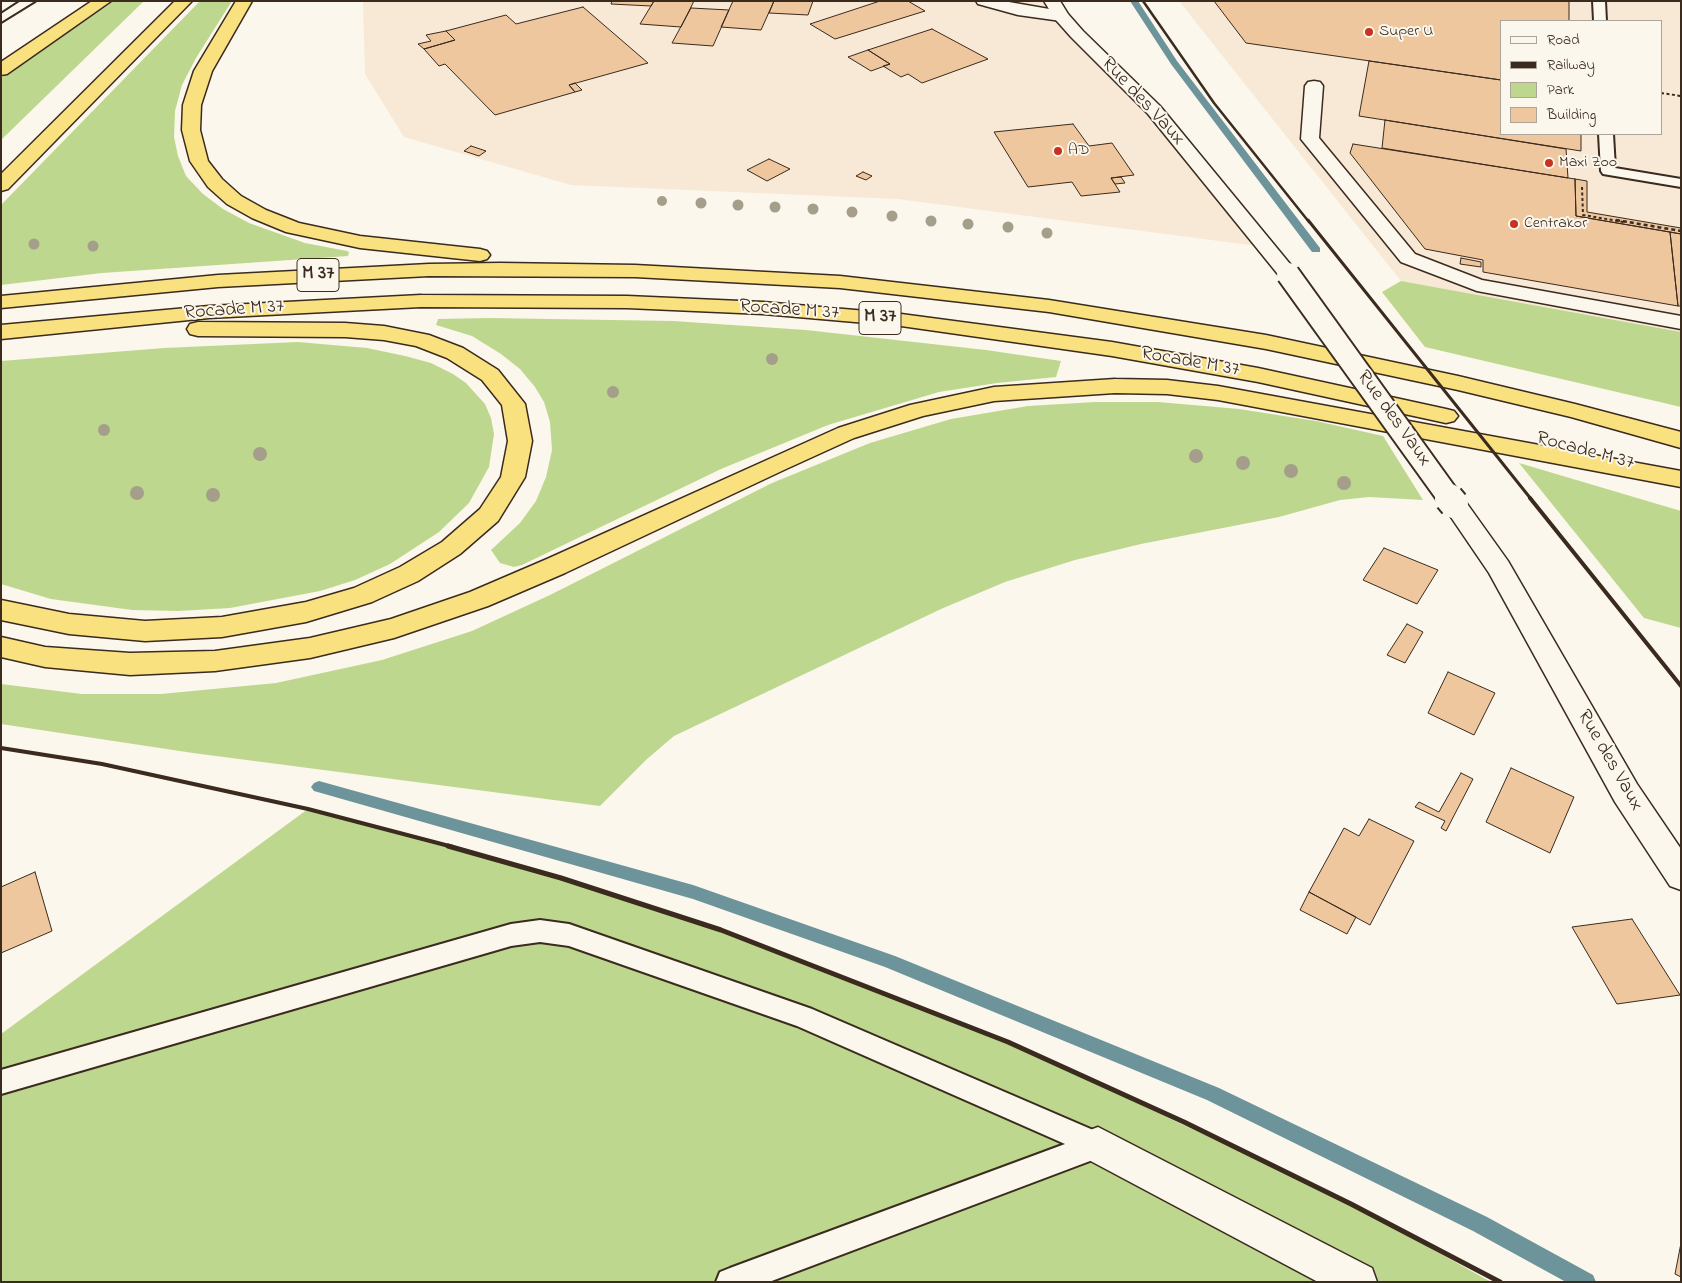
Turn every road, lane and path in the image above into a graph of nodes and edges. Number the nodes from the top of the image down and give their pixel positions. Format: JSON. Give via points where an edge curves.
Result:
{"nodes":[{"id":1,"x":29,"y":1,"type":"edge"},
{"id":2,"x":103,"y":1,"type":"edge"},
{"id":3,"x":162,"y":1,"type":"edge"},
{"id":4,"x":184,"y":1,"type":"edge"},
{"id":5,"x":244,"y":1,"type":"edge"},
{"id":6,"x":984,"y":1,"type":"edge"},
{"id":7,"x":1599,"y":1,"type":"edge"},
{"id":8,"x":1057,"y":9,"type":"edge"},
{"id":9,"x":1,"y":19,"type":"edge"},
{"id":10,"x":1600,"y":20,"type":"edge"},
{"id":11,"x":107,"y":56,"type":"dead end"},
{"id":12,"x":1,"y":70,"type":"edge"},
{"id":13,"x":1314,"y":86,"type":"dead end"},
{"id":14,"x":1662,"y":93,"type":"edge"},
{"id":15,"x":1681,"y":96,"type":"edge"},
{"id":16,"x":51,"y":110,"type":"dead end"},
{"id":17,"x":30,"y":131,"type":"dead end"},
{"id":18,"x":1606,"y":135,"type":"edge"},
{"id":19,"x":1681,"y":183,"type":"edge"},
{"id":20,"x":1,"y":185,"type":"edge"},
{"id":21,"x":635,"y":271,"type":"junction"},
{"id":22,"x":1,"y":302,"type":"edge"},
{"id":23,"x":1681,"y":322,"type":"edge"},
{"id":24,"x":64,"y":325,"type":"junction"},
{"id":25,"x":1,"y":332,"type":"edge"},
{"id":26,"x":1646,"y":430,"type":"junction"},
{"id":27,"x":1681,"y":436,"type":"edge"},
{"id":28,"x":1681,"y":440,"type":"edge"},
{"id":29,"x":1681,"y":478,"type":"edge"},
{"id":30,"x":1,"y":610,"type":"edge"},
{"id":31,"x":1,"y":647,"type":"edge"},
{"id":32,"x":1681,"y":876,"type":"edge"},
{"id":33,"x":1,"y":1082,"type":"edge"},
{"id":34,"x":1098,"y":1146,"type":"junction"},
{"id":35,"x":730,"y":1282,"type":"edge"},
{"id":36,"x":1358,"y":1282,"type":"edge"}],
"edges":[{"from":1,"to":9,"type":"lane"},
{"from":2,"to":12,"type":"highway"},
{"from":3,"to":11,"type":"highway"},
{"from":4,"to":20,"type":"highway"},
{"from":5,"to":21,"type":"highway","via":[[203,71],[192,105],[191,130],[200,161],[215,183],[234,200],[293,228],[329,237]]},
{"from":6,"to":8,"type":"street","via":[[1018,10]]},
{"from":7,"to":10,"type":"lane"},
{"from":8,"to":32,"type":"street","name":"Rue des Vaux","bridge":true,"via":[[1076,34],[1154,110],[1288,274],[1454,504],[1500,568],[1626,793]]},
{"from":13,"to":23,"type":"street","via":[[1310,139],[1408,258],[1477,285]]},
{"from":14,"to":15,"type":"path"},
{"from":16,"to":17,"type":"highway"},
{"from":18,"to":19,"type":"lane","via":[[1608,171]]},
{"from":21,"to":22,"type":"highway","name":"Rocade M 37","number":"M 37","via":[[500,269],[350,273],[147,287]]},
{"from":21,"to":26,"type":"highway","name":"Rocade M 37","number":"M 37","via":[[771,277],[910,289],[1119,316],[1346,358]]},
{"from":24,"to":25,"type":"highway","name":"Rocade M 37","number":"M 37"},
{"from":24,"to":29,"type":"highway","name":"Rocade M 37","number":"M 37","via":[[270,308],[492,300],[695,304],[901,320],[1040,337],[1258,375],[1452,418]]},
{"from":24,"to":30,"type":"highway","via":[[345,330],[421,340],[455,353],[490,374],[513,404],[520,441],[512,477],[488,515],[451,548],[409,574],[371,591],[306,612],[222,627],[145,631],[69,624]]},
{"from":26,"to":27,"type":"highway","number":"M 37"},
{"from":26,"to":28,"type":"highway","name":"Rocade M 37","number":"M 37"},
{"from":29,"to":31,"type":"highway","via":[[1218,392],[1115,386],[994,394],[918,410],[846,433],[556,566],[479,599],[394,628],[310,648],[215,661],[130,664],[45,657]]},
{"from":33,"to":34,"type":"lane","via":[[511,935],[540,931],[569,935],[803,1018]]},
{"from":34,"to":35,"type":"lane"},
{"from":34,"to":36,"type":"street"}]}
